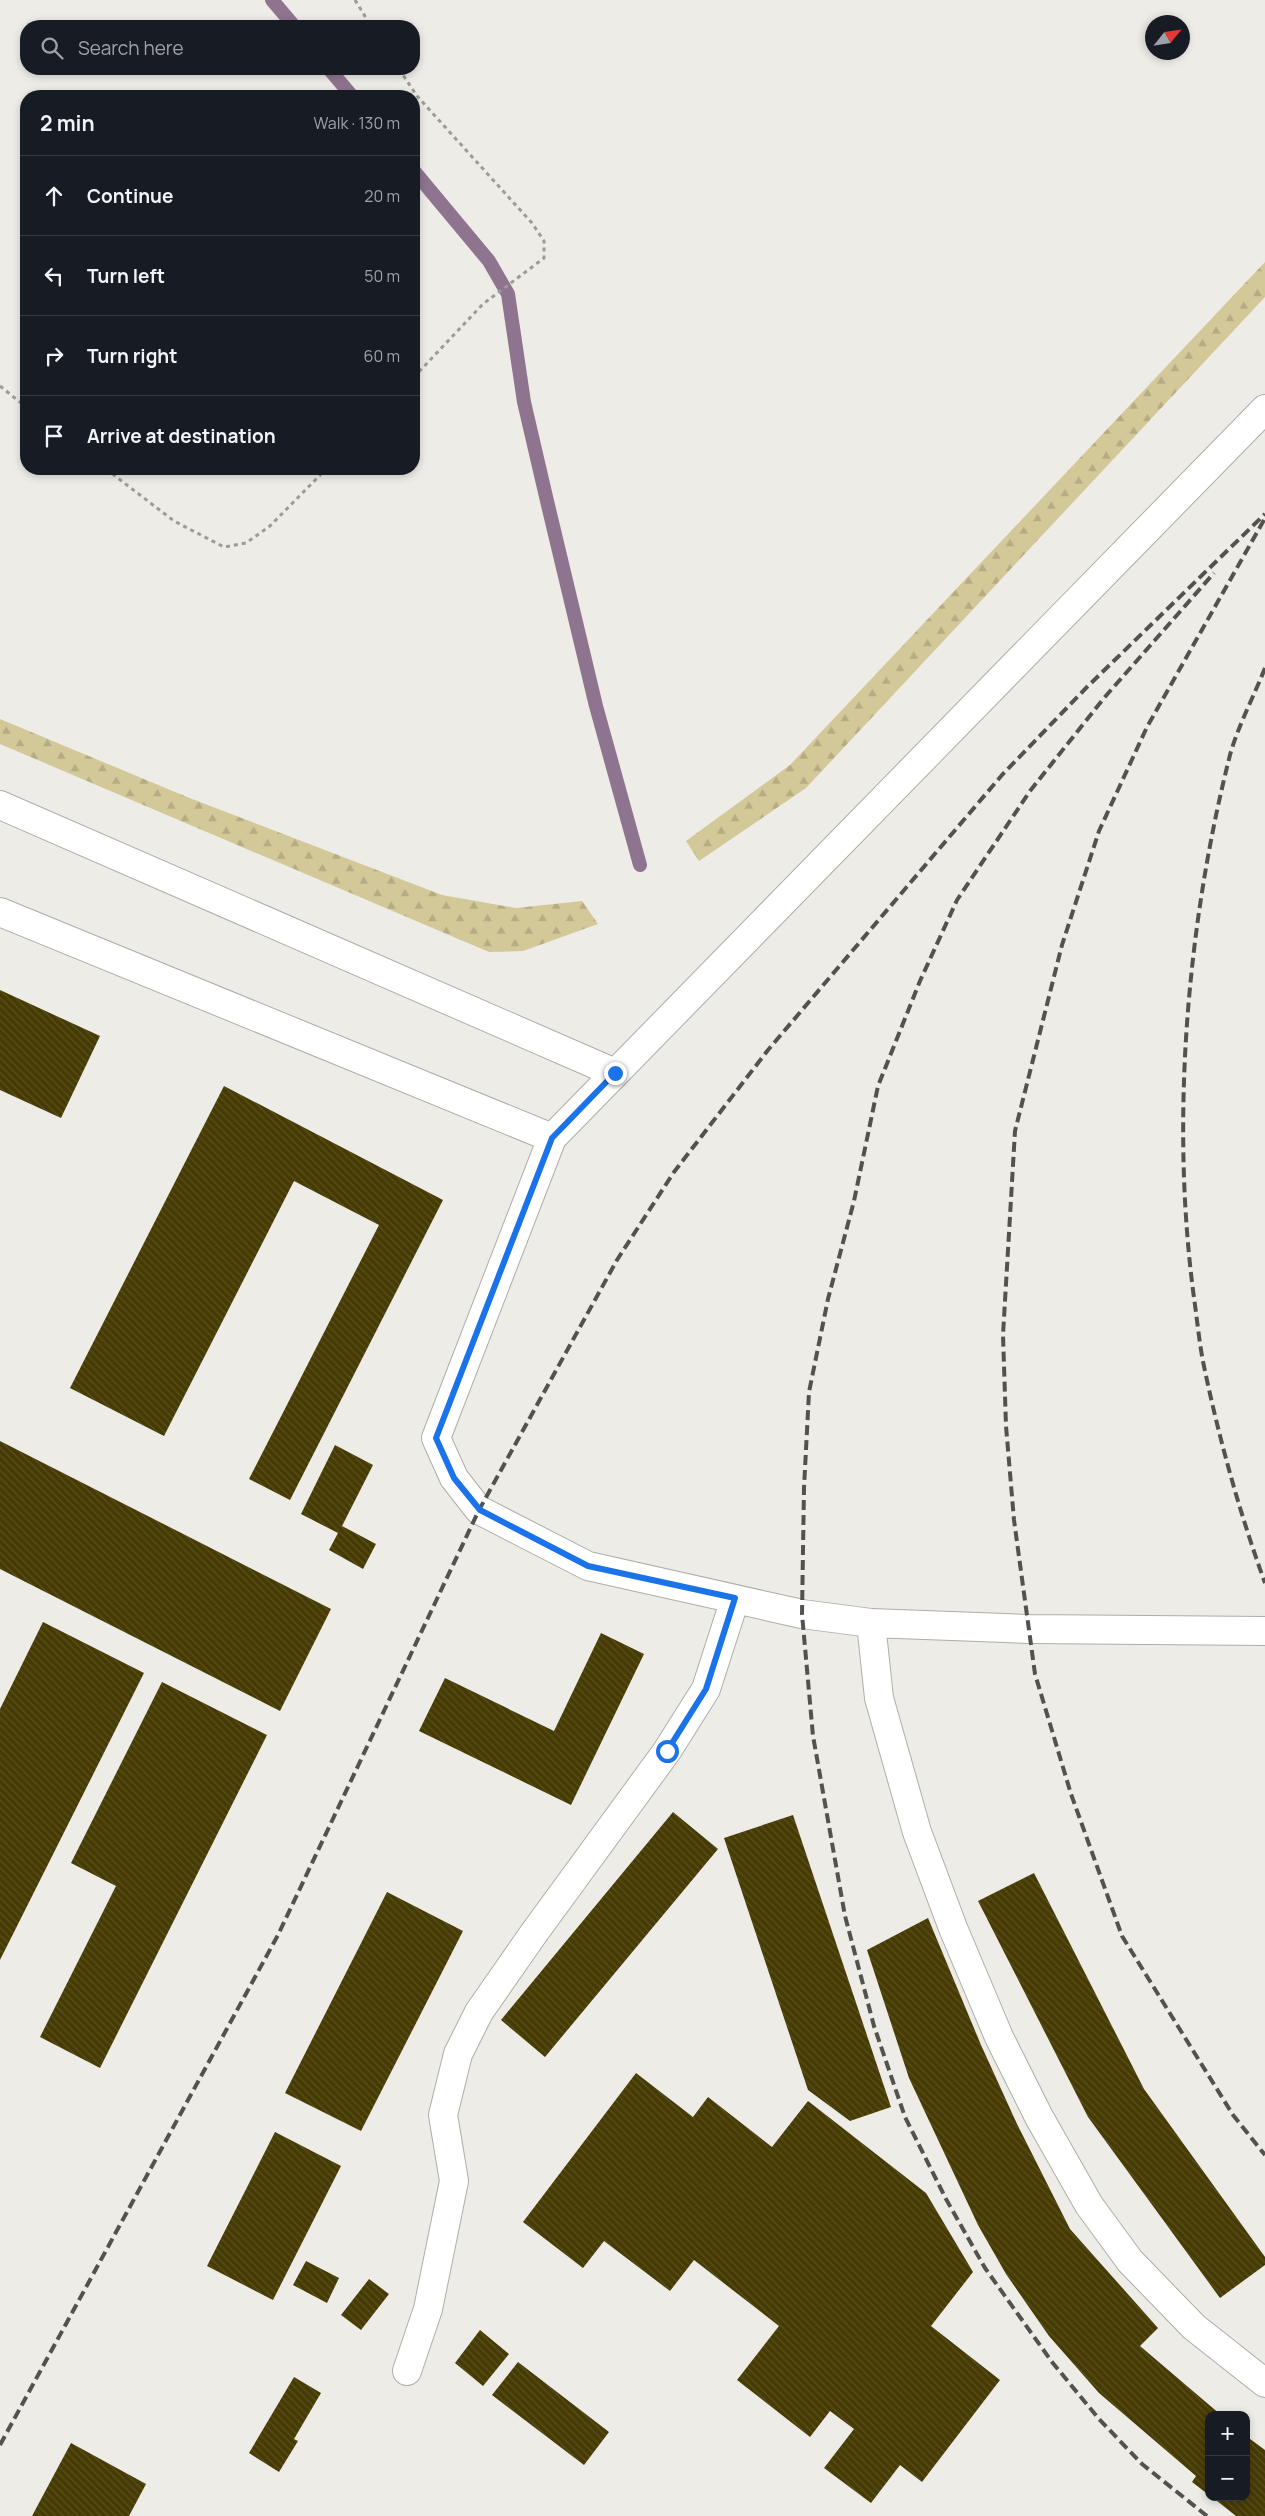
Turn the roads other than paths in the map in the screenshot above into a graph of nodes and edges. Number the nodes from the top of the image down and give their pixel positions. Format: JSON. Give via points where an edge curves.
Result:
{"nodes":[{"id":1,"x":1265,"y":409,"type":"edge"},
{"id":2,"x":0,"y":805,"type":"edge"},
{"id":3,"x":0,"y":912,"type":"edge"},
{"id":4,"x":615,"y":1073,"type":"junction"},
{"id":5,"x":552,"y":1138,"type":"junction"},
{"id":6,"x":735,"y":1598,"type":"junction"},
{"id":7,"x":871,"y":1623,"type":"junction"},
{"id":8,"x":1265,"y":1631,"type":"edge"},
{"id":9,"x":408,"y":2371,"type":"dead end"},
{"id":10,"x":1265,"y":2383,"type":"edge"}],
"edges":[{"from":1,"to":4,"type":"street"},
{"from":2,"to":4,"type":"street"},
{"from":3,"to":5,"type":"street"},
{"from":4,"to":5,"type":"street"},
{"from":5,"to":6,"type":"street","via":[[436,1438],[454,1478],[480,1510],[588,1566]]},
{"from":6,"to":7,"type":"street","via":[[802,1614]]},
{"from":6,"to":9,"type":"street","via":[[706,1689],[667,1751],[479,2012],[458,2054],[443,2115],[454,2181],[428,2309]]},
{"from":7,"to":8,"type":"street","via":[[1029,1629]]},
{"from":7,"to":10,"type":"street","via":[[879,1698],[917,1832],[999,2037],[1039,2117],[1089,2206],[1130,2261],[1194,2327]]}]}
